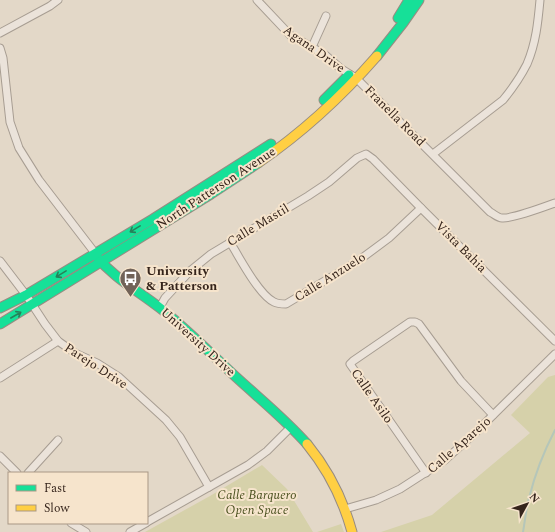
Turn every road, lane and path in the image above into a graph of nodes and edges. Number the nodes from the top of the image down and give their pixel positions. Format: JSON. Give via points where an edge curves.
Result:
{"nodes":[{"id":1,"x":58,"y":0,"type":"edge"},
{"id":2,"x":257,"y":0,"type":"edge"},
{"id":3,"x":409,"y":0,"type":"edge"},
{"id":4,"x":419,"y":0,"type":"edge"},
{"id":5,"x":540,"y":0,"type":"edge"},
{"id":6,"x":326,"y":16,"type":"dead end"},
{"id":7,"x":0,"y":33,"type":"edge"},
{"id":8,"x":312,"y":47,"type":"junction"},
{"id":9,"x":0,"y":48,"type":"edge"},
{"id":10,"x":353,"y":76,"type":"junction"},
{"id":11,"x":366,"y":154,"type":"joint"},
{"id":12,"x":433,"y":154,"type":"junction"},
{"id":13,"x":555,"y":203,"type":"edge"},
{"id":14,"x":421,"y":208,"type":"junction"},
{"id":15,"x":230,"y":242,"type":"junction"},
{"id":16,"x":95,"y":254,"type":"junction"},
{"id":17,"x":0,"y":261,"type":"edge"},
{"id":18,"x":101,"y":262,"type":"junction"},
{"id":19,"x":26,"y":295,"type":"junction"},
{"id":20,"x":33,"y":305,"type":"junction"},
{"id":21,"x":160,"y":307,"type":"junction"},
{"id":22,"x":0,"y":308,"type":"edge"},
{"id":23,"x":0,"y":324,"type":"edge"},
{"id":24,"x":58,"y":341,"type":"junction"},
{"id":25,"x":555,"y":341,"type":"edge"},
{"id":26,"x":555,"y":354,"type":"edge"},
{"id":27,"x":0,"y":378,"type":"edge"},
{"id":28,"x":493,"y":415,"type":"junction"},
{"id":29,"x":291,"y":427,"type":"junction"},
{"id":30,"x":58,"y":440,"type":"dead end"},
{"id":31,"x":0,"y":456,"type":"edge"},
{"id":32,"x":17,"y":472,"type":"edge"},
{"id":33,"x":29,"y":472,"type":"edge"},
{"id":34,"x":426,"y":473,"type":"junction"},
{"id":35,"x":209,"y":487,"type":"junction"},
{"id":36,"x":345,"y":509,"type":"junction"},
{"id":37,"x":148,"y":522,"type":"edge"},
{"id":38,"x":73,"y":524,"type":"edge"},
{"id":39,"x":145,"y":524,"type":"edge"},
{"id":40,"x":86,"y":532,"type":"edge"},
{"id":41,"x":130,"y":532,"type":"edge"},
{"id":42,"x":352,"y":532,"type":"edge"}],
"edges":[{"from":1,"to":7,"type":"street"},
{"from":2,"to":8,"type":"street","name":"Agana Drive","via":[[290,35]]},
{"from":3,"to":10,"type":"main road","name":"North Patterson Avenue","via":[[395,23]]},
{"from":4,"to":10,"type":"main road","name":"North Patterson Avenue","via":[[397,30]]},
{"from":5,"to":12,"type":"street","via":[[532,50],[527,65],[511,90],[503,100]]},
{"from":6,"to":8,"type":"street"},
{"from":8,"to":10,"type":"street","name":"Agana Drive"},
{"from":9,"to":16,"type":"street","name":"University Drive","via":[[10,122],[19,148],[39,180]]},
{"from":10,"to":12,"type":"street","name":"Franella Road"},
{"from":10,"to":16,"type":"main road","name":"North Patterson Avenue","one_way":true,"via":[[260,152]]},
{"from":10,"to":18,"type":"main road","name":"North Patterson Avenue","via":[[317,116],[261,161]]},
{"from":11,"to":14,"type":"street","name":"Vista Bahia"},
{"from":11,"to":15,"type":"street","name":"Calle Mastil","via":[[357,158],[308,196]]},
{"from":12,"to":13,"type":"street","via":[[490,212],[504,218]]},
{"from":14,"to":15,"type":"street","name":"Calle Anzuelo","via":[[389,238],[358,261],[286,304],[272,302],[260,289]]},
{"from":14,"to":25,"type":"street","name":"Vista Bahia"},
{"from":15,"to":21,"type":"street","name":"Calle Mastil","via":[[201,261],[165,298]]},
{"from":16,"to":18,"type":"main road","name":"University Drive"},
{"from":16,"to":19,"type":"main road","name":"North Patterson Avenue","one_way":true},
{"from":17,"to":19,"type":"street","name":"Parejo Drive"},
{"from":18,"to":20,"type":"main road","name":"North Patterson Avenue"},
{"from":18,"to":21,"type":"main road","name":"University Drive","via":[[119,280]]},
{"from":19,"to":20,"type":"street","name":"Parejo Drive"},
{"from":19,"to":22,"type":"main road","name":"North Patterson Avenue"},
{"from":23,"to":20,"type":"main road","name":"North Patterson Avenue","one_way":true},
{"from":20,"to":24,"type":"street","name":"Parejo Drive"},
{"from":21,"to":29,"type":"main road","name":"University Drive"},
{"from":24,"to":27,"type":"street"},
{"from":24,"to":35,"type":"street","name":"Parejo Drive","via":[[118,376],[166,420],[180,437]]},
{"from":26,"to":28,"type":"street","name":"Calle Aparejo"},
{"from":28,"to":34,"type":"street","name":"Calle Aparejo","via":[[445,460]]},
{"from":28,"to":34,"type":"street","name":"Calle Asilo","via":[[461,381],[415,322],[410,322],[353,361],[350,364]]},
{"from":29,"to":35,"type":"street","via":[[267,451],[248,465]]},
{"from":29,"to":36,"type":"main road","name":"University Drive","via":[[323,466],[336,486]]},
{"from":30,"to":33,"type":"street"},
{"from":31,"to":32,"type":"street"},
{"from":34,"to":36,"type":"street","name":"Calle Aparejo","via":[[376,500]]},
{"from":35,"to":37,"type":"street"},
{"from":36,"to":42,"type":"main road","name":"University Drive"},
{"from":38,"to":40,"type":"street"},
{"from":39,"to":41,"type":"street"}]}
